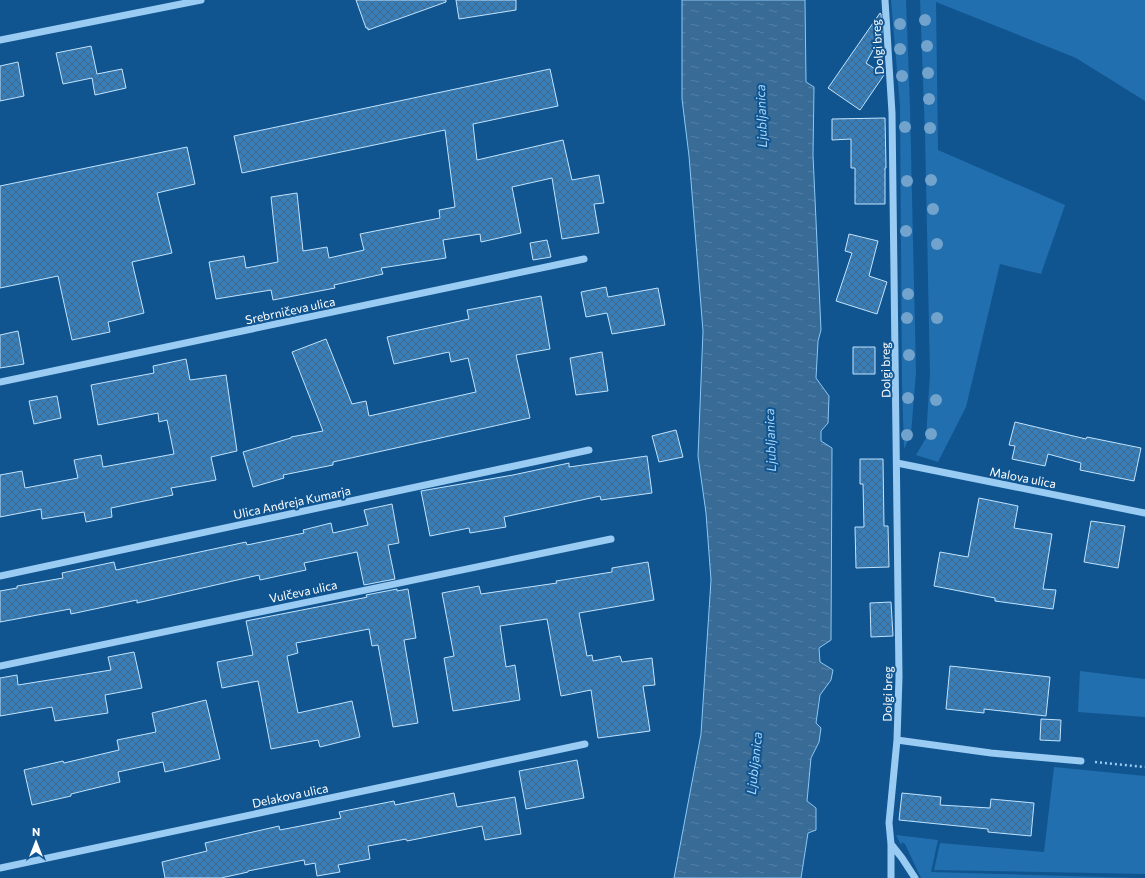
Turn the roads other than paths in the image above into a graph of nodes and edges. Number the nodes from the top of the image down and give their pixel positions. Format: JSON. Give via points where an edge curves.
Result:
{"nodes":[{"id":1,"x":201,"y":0,"type":"edge"},
{"id":2,"x":885,"y":0,"type":"edge"},
{"id":3,"x":0,"y":40,"type":"edge"},
{"id":4,"x":584,"y":259,"type":"dead end"},
{"id":5,"x":0,"y":382,"type":"edge"},
{"id":6,"x":589,"y":450,"type":"dead end"},
{"id":7,"x":897,"y":463,"type":"junction"},
{"id":8,"x":1145,"y":513,"type":"edge"},
{"id":9,"x":611,"y":539,"type":"dead end"},
{"id":10,"x":0,"y":576,"type":"edge"},
{"id":11,"x":0,"y":666,"type":"edge"},
{"id":12,"x":898,"y":740,"type":"junction"},
{"id":13,"x":585,"y":744,"type":"dead end"},
{"id":14,"x":1081,"y":761,"type":"road end"},
{"id":15,"x":891,"y":844,"type":"junction"},
{"id":16,"x":0,"y":868,"type":"edge"},
{"id":17,"x":891,"y":878,"type":"edge"},
{"id":18,"x":915,"y":878,"type":"edge"}],
"edges":[{"from":1,"to":3,"type":"street"},
{"from":2,"to":7,"type":"street","name":"Dolgi breg","via":[[892,113]]},
{"from":4,"to":5,"type":"street","name":"Srebrničeva ulica"},
{"from":6,"to":10,"type":"street","name":"Ulica Andreja Kumarja"},
{"from":7,"to":8,"type":"street","name":"Malova ulica"},
{"from":7,"to":12,"type":"street","name":"Dolgi breg"},
{"from":9,"to":11,"type":"street","name":"Vulčeva ulica"},
{"from":12,"to":14,"type":"street","via":[[991,753]]},
{"from":12,"to":15,"type":"street","name":"Dolgi breg","via":[[889,823]]},
{"from":13,"to":16,"type":"street","name":"Delakova ulica"},
{"from":15,"to":17,"type":"street","name":"Dolgi breg"},
{"from":15,"to":18,"type":"street"}]}
